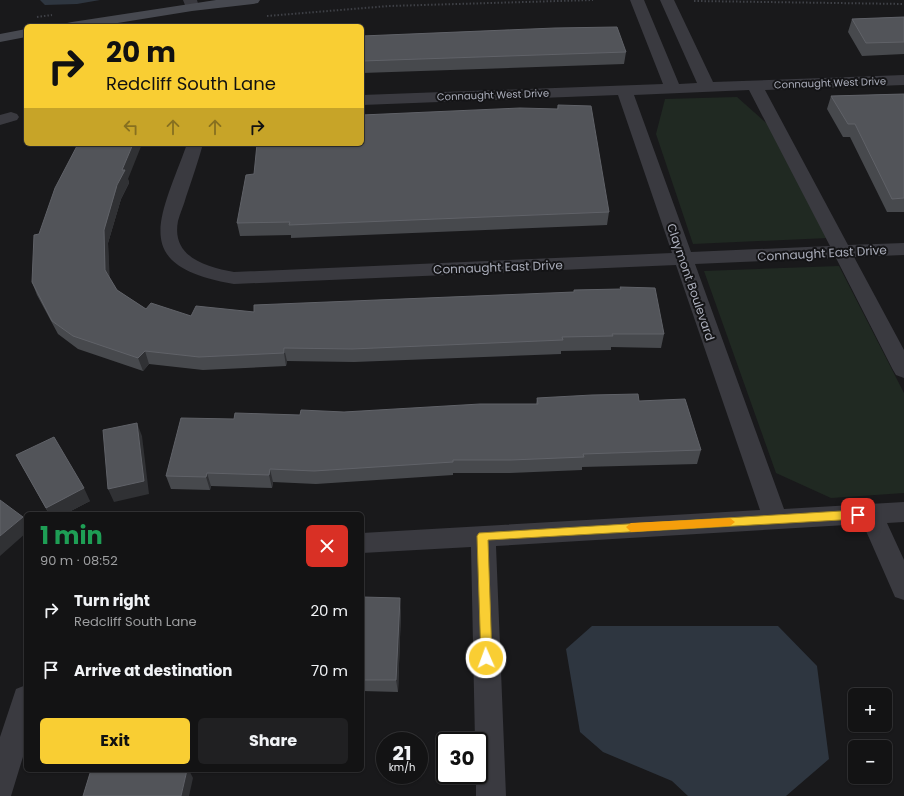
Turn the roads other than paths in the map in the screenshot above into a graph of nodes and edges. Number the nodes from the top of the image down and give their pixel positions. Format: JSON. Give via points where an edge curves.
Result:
{"nodes":[{"id":1,"x":253,"y":0,"type":"edge"},
{"id":2,"x":637,"y":0,"type":"edge"},
{"id":3,"x":667,"y":0,"type":"edge"},
{"id":4,"x":191,"y":3,"type":"edge"},
{"id":5,"x":82,"y":24,"type":"edge"},
{"id":6,"x":24,"y":34,"type":"edge"},
{"id":7,"x":0,"y":38,"type":"edge"},
{"id":8,"x":904,"y":80,"type":"edge"},
{"id":9,"x":756,"y":86,"type":"junction"},
{"id":10,"x":707,"y":87,"type":"junction"},
{"id":11,"x":673,"y":89,"type":"junction"},
{"id":12,"x":624,"y":90,"type":"junction"},
{"id":13,"x":364,"y":100,"type":"edge"},
{"id":14,"x":194,"y":146,"type":"edge"},
{"id":15,"x":904,"y":249,"type":"edge"},
{"id":16,"x":842,"y":252,"type":"junction"},
{"id":17,"x":683,"y":259,"type":"junction"},
{"id":18,"x":904,"y":370,"type":"edge"},
{"id":19,"x":904,"y":512,"type":"edge"},
{"id":20,"x":871,"y":514,"type":"junction"},
{"id":21,"x":775,"y":519,"type":"junction"},
{"id":22,"x":483,"y":536,"type":"junction"},
{"id":23,"x":364,"y":543,"type":"edge"},
{"id":24,"x":904,"y":589,"type":"edge"},
{"id":25,"x":24,"y":705,"type":"edge"},
{"id":26,"x":0,"y":785,"type":"edge"},
{"id":27,"x":491,"y":796,"type":"edge"}],
"edges":[{"from":1,"to":4,"type":"street"},
{"from":2,"to":11,"type":"street"},
{"from":3,"to":10,"type":"street"},
{"from":4,"to":5,"type":"street"},
{"from":6,"to":7,"type":"street"},
{"from":8,"to":9,"type":"street","name":"Connaught West Drive"},
{"from":9,"to":10,"type":"street"},
{"from":9,"to":16,"type":"street"},
{"from":10,"to":11,"type":"street"},
{"from":11,"to":12,"type":"street"},
{"from":12,"to":13,"type":"street","name":"Connaught West Drive"},
{"from":12,"to":17,"type":"street","name":"Claymont Boulevard"},
{"from":14,"to":17,"type":"street","name":"Connaught East Drive","via":[[169,222],[168,233],[170,246],[181,260],[202,272],[227,277]]},
{"from":15,"to":16,"type":"street","name":"Connaught East Drive"},
{"from":16,"to":17,"type":"street","name":"Connaught East Drive"},
{"from":16,"to":18,"type":"street"},
{"from":17,"to":21,"type":"street","name":"Claymont Boulevard"},
{"from":19,"to":20,"type":"street"},
{"from":20,"to":21,"type":"street"},
{"from":20,"to":24,"type":"street"},
{"from":21,"to":22,"type":"street"},
{"from":22,"to":23,"type":"street"},
{"from":22,"to":27,"type":"street"},
{"from":25,"to":26,"type":"street"}]}
